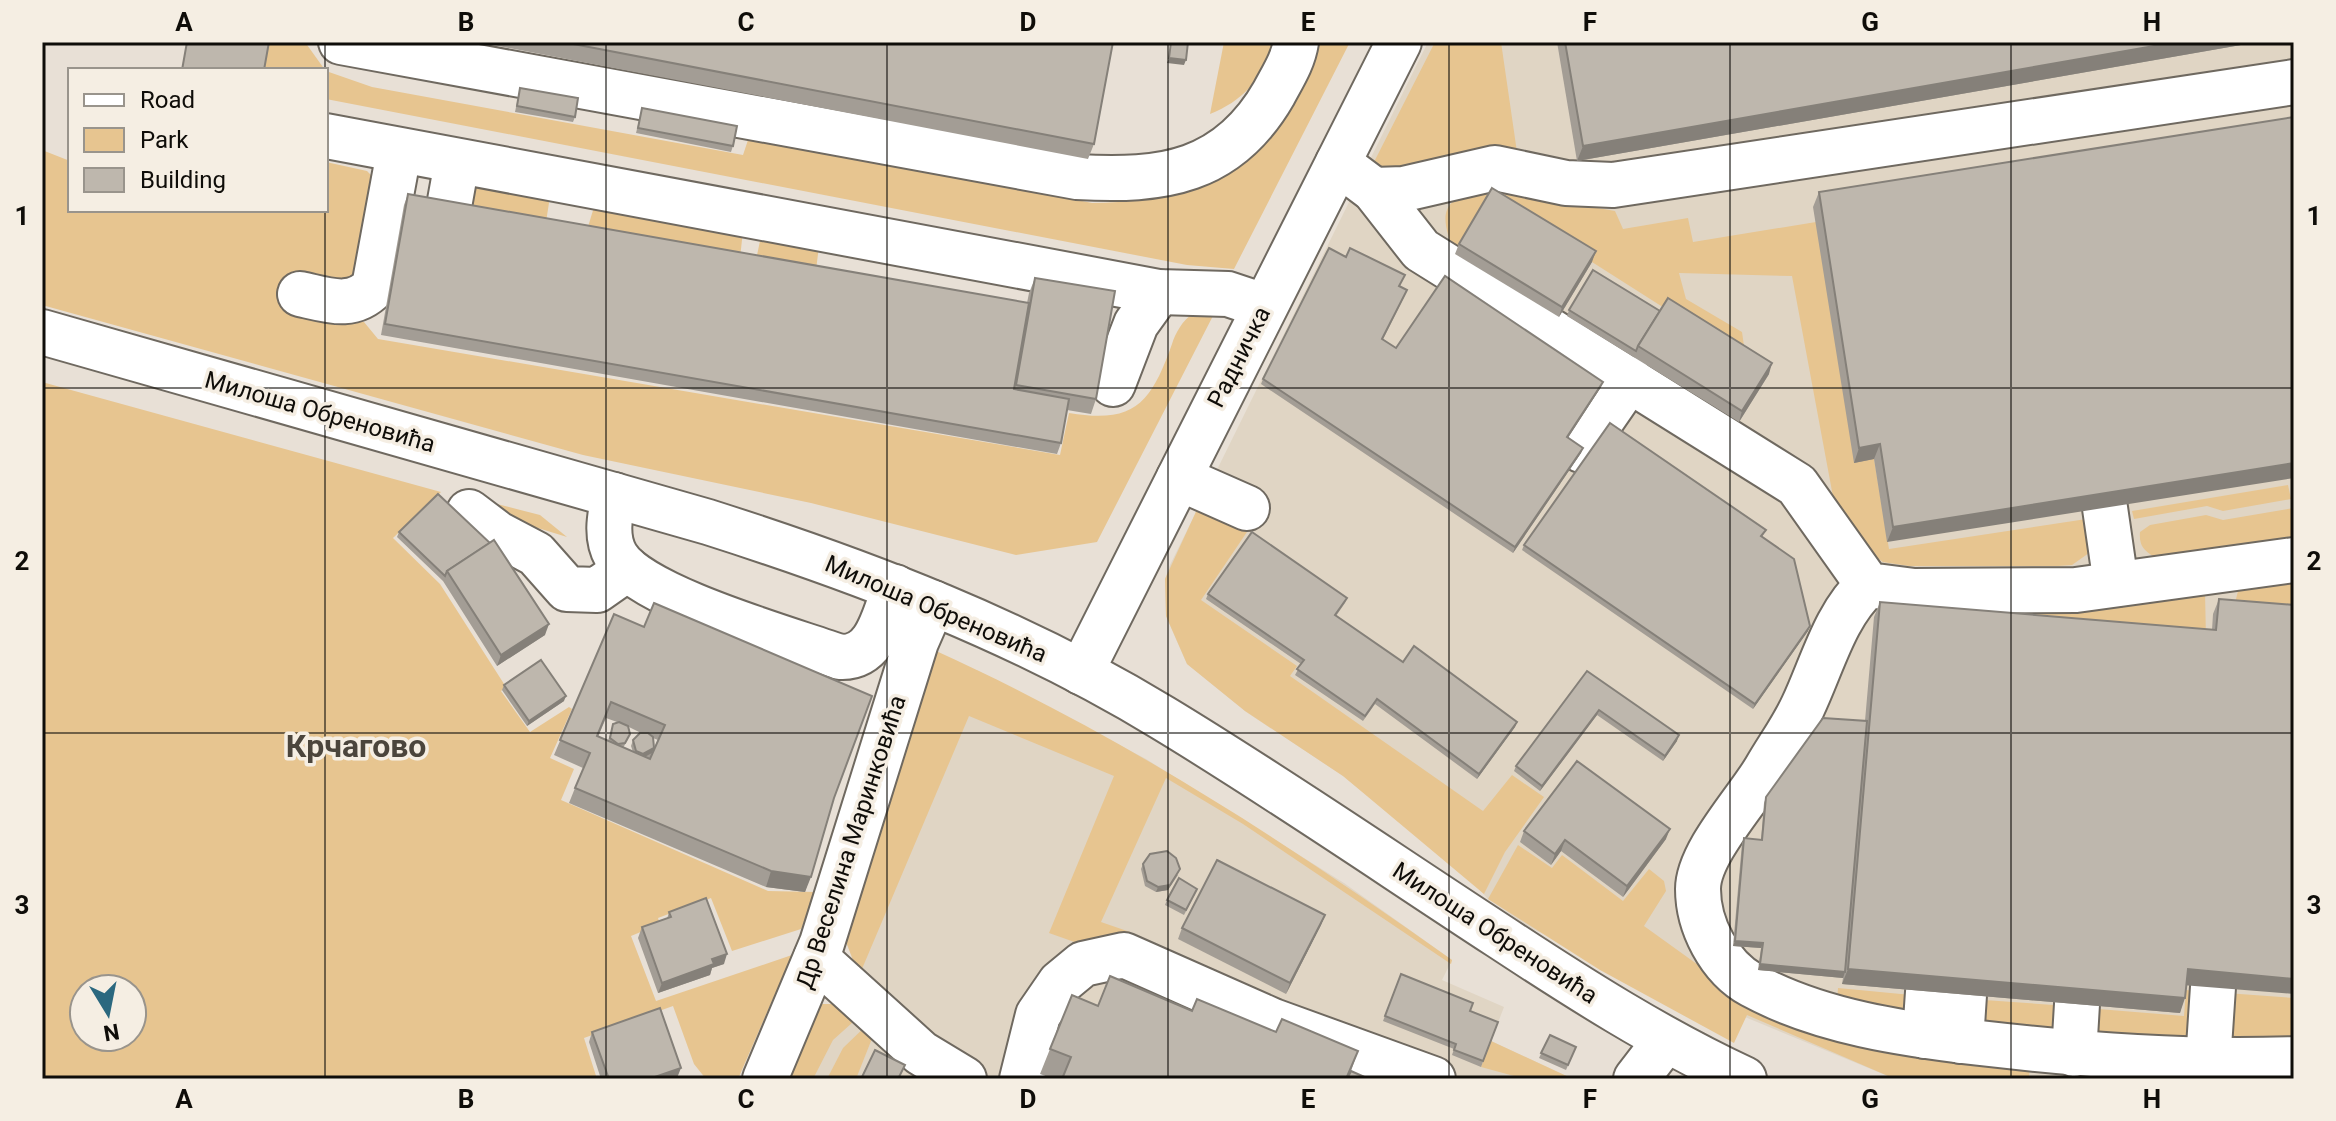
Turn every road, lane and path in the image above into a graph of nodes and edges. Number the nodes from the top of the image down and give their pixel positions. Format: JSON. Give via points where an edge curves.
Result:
{"nodes":[{"id":1,"x":341,"y":42,"type":"edge"},
{"id":2,"x":1296,"y":42,"type":"edge"},
{"id":3,"x":1399,"y":42,"type":"edge"},
{"id":4,"x":2294,"y":82,"type":"edge"},
{"id":5,"x":328,"y":136,"type":"edge"},
{"id":6,"x":399,"y":152,"type":"junction"},
{"id":7,"x":457,"y":162,"type":"junction"},
{"id":8,"x":1338,"y":163,"type":"junction"},
{"id":9,"x":1374,"y":190,"type":"junction"},
{"id":10,"x":448,"y":212,"type":"edge"},
{"id":11,"x":755,"y":217,"type":"junction"},
{"id":12,"x":833,"y":232,"type":"junction"},
{"id":13,"x":747,"y":262,"type":"edge"},
{"id":14,"x":824,"y":276,"type":"edge"},
{"id":15,"x":1159,"y":292,"type":"junction"},
{"id":16,"x":300,"y":294,"type":"dead end"},
{"id":17,"x":1264,"y":306,"type":"junction"},
{"id":18,"x":42,"y":332,"type":"edge"},
{"id":19,"x":1630,"y":379,"type":"junction"},
{"id":20,"x":1113,"y":384,"type":"dead end"},
{"id":21,"x":1581,"y":450,"type":"edge"},
{"id":22,"x":1179,"y":478,"type":"junction"},
{"id":23,"x":614,"y":495,"type":"junction"},
{"id":24,"x":1247,"y":508,"type":"dead end"},
{"id":25,"x":2105,"y":508,"type":"edge"},
{"id":26,"x":469,"y":512,"type":"dead end"},
{"id":27,"x":2294,"y":560,"type":"edge"},
{"id":28,"x":2225,"y":568,"type":"junction"},
{"id":29,"x":627,"y":569,"type":"junction"},
{"id":30,"x":2116,"y":584,"type":"junction"},
{"id":31,"x":1868,"y":585,"type":"junction"},
{"id":32,"x":914,"y":595,"type":"junction"},
{"id":33,"x":2222,"y":615,"type":"edge"},
{"id":34,"x":1081,"y":672,"type":"junction"},
{"id":35,"x":816,"y":958,"type":"junction"},
{"id":36,"x":2213,"y":987,"type":"edge"},
{"id":37,"x":1946,"y":993,"type":"edge"},
{"id":38,"x":2077,"y":1004,"type":"edge"},
{"id":39,"x":1943,"y":1038,"type":"junction"},
{"id":40,"x":1666,"y":1040,"type":"junction"},
{"id":41,"x":2074,"y":1054,"type":"junction"},
{"id":42,"x":2294,"y":1059,"type":"edge"},
{"id":43,"x":2208,"y":1062,"type":"junction"},
{"id":44,"x":765,"y":1079,"type":"edge"},
{"id":45,"x":964,"y":1079,"type":"edge"},
{"id":46,"x":1022,"y":1079,"type":"edge"},
{"id":47,"x":1433,"y":1079,"type":"edge"},
{"id":48,"x":1636,"y":1079,"type":"edge"},
{"id":49,"x":1744,"y":1079,"type":"edge"}],
"edges":[{"from":1,"to":2,"type":"street","via":[[1077,177],[1135,180],[1204,165],[1258,120],[1294,57]]},
{"from":3,"to":8,"type":"street","name":"Радничка"},
{"from":4,"to":9,"type":"street","via":[[1613,185],[1566,183],[1495,168],[1404,189]]},
{"from":5,"to":6,"type":"street"},
{"from":6,"to":7,"type":"street"},
{"from":6,"to":16,"type":"street","via":[[374,287],[357,301],[345,303]]},
{"from":7,"to":10,"type":"street"},
{"from":7,"to":11,"type":"street","via":[[571,199]]},
{"from":8,"to":9,"type":"street"},
{"from":8,"to":17,"type":"street","name":"Радничка"},
{"from":9,"to":19,"type":"street","via":[[1421,250]]},
{"from":11,"to":12,"type":"street"},
{"from":11,"to":13,"type":"street"},
{"from":12,"to":14,"type":"street"},
{"from":12,"to":15,"type":"street"},
{"from":15,"to":17,"type":"street","via":[[1228,294]]},
{"from":15,"to":20,"type":"street","via":[[1136,324]]},
{"from":17,"to":22,"type":"street","name":"Радничка"},
{"from":18,"to":23,"type":"street","name":"Милоша Обреновића"},
{"from":19,"to":21,"type":"street"},
{"from":19,"to":31,"type":"street","via":[[1797,485]]},
{"from":22,"to":24,"type":"street"},
{"from":22,"to":34,"type":"street","name":"Радничка"},
{"from":23,"to":29,"type":"street","via":[[610,540]]},
{"from":23,"to":32,"type":"street","name":"Милоша Обреновића","via":[[798,550]]},
{"from":25,"to":30,"type":"street"},
{"from":26,"to":29,"type":"street","via":[[536,554],[567,589],[597,590]]},
{"from":27,"to":28,"type":"street"},
{"from":28,"to":30,"type":"street"},
{"from":28,"to":33,"type":"street"},
{"from":29,"to":32,"type":"street","via":[[689,602],[840,657],[860,656]]},
{"from":30,"to":31,"type":"street","via":[[2076,590],[1929,591]]},
{"from":31,"to":39,"type":"street","via":[[1851,600],[1801,710],[1706,858],[1699,875],[1700,912],[1709,937],[1731,969],[1751,984],[1843,1019]]},
{"from":32,"to":34,"type":"street","name":"Милоша Обреновића"},
{"from":32,"to":35,"type":"street","name":"Др Веселина Маринковића","via":[[916,642]]},
{"from":34,"to":40,"type":"street","name":"Милоша Обреновића","via":[[1162,717]]},
{"from":35,"to":44,"type":"street","name":"Др Веселина Маринковића"},
{"from":35,"to":45,"type":"street","via":[[921,1053]]},
{"from":36,"to":43,"type":"street"},
{"from":37,"to":39,"type":"street"},
{"from":38,"to":41,"type":"street"},
{"from":39,"to":41,"type":"street"},
{"from":40,"to":48,"type":"street"},
{"from":40,"to":49,"type":"street","name":"Милоша Обреновића"},
{"from":41,"to":43,"type":"street"},
{"from":42,"to":43,"type":"street"},
{"from":46,"to":47,"type":"street","via":[[1038,1015],[1060,983],[1083,964],[1124,955],[1273,1021]]}]}
